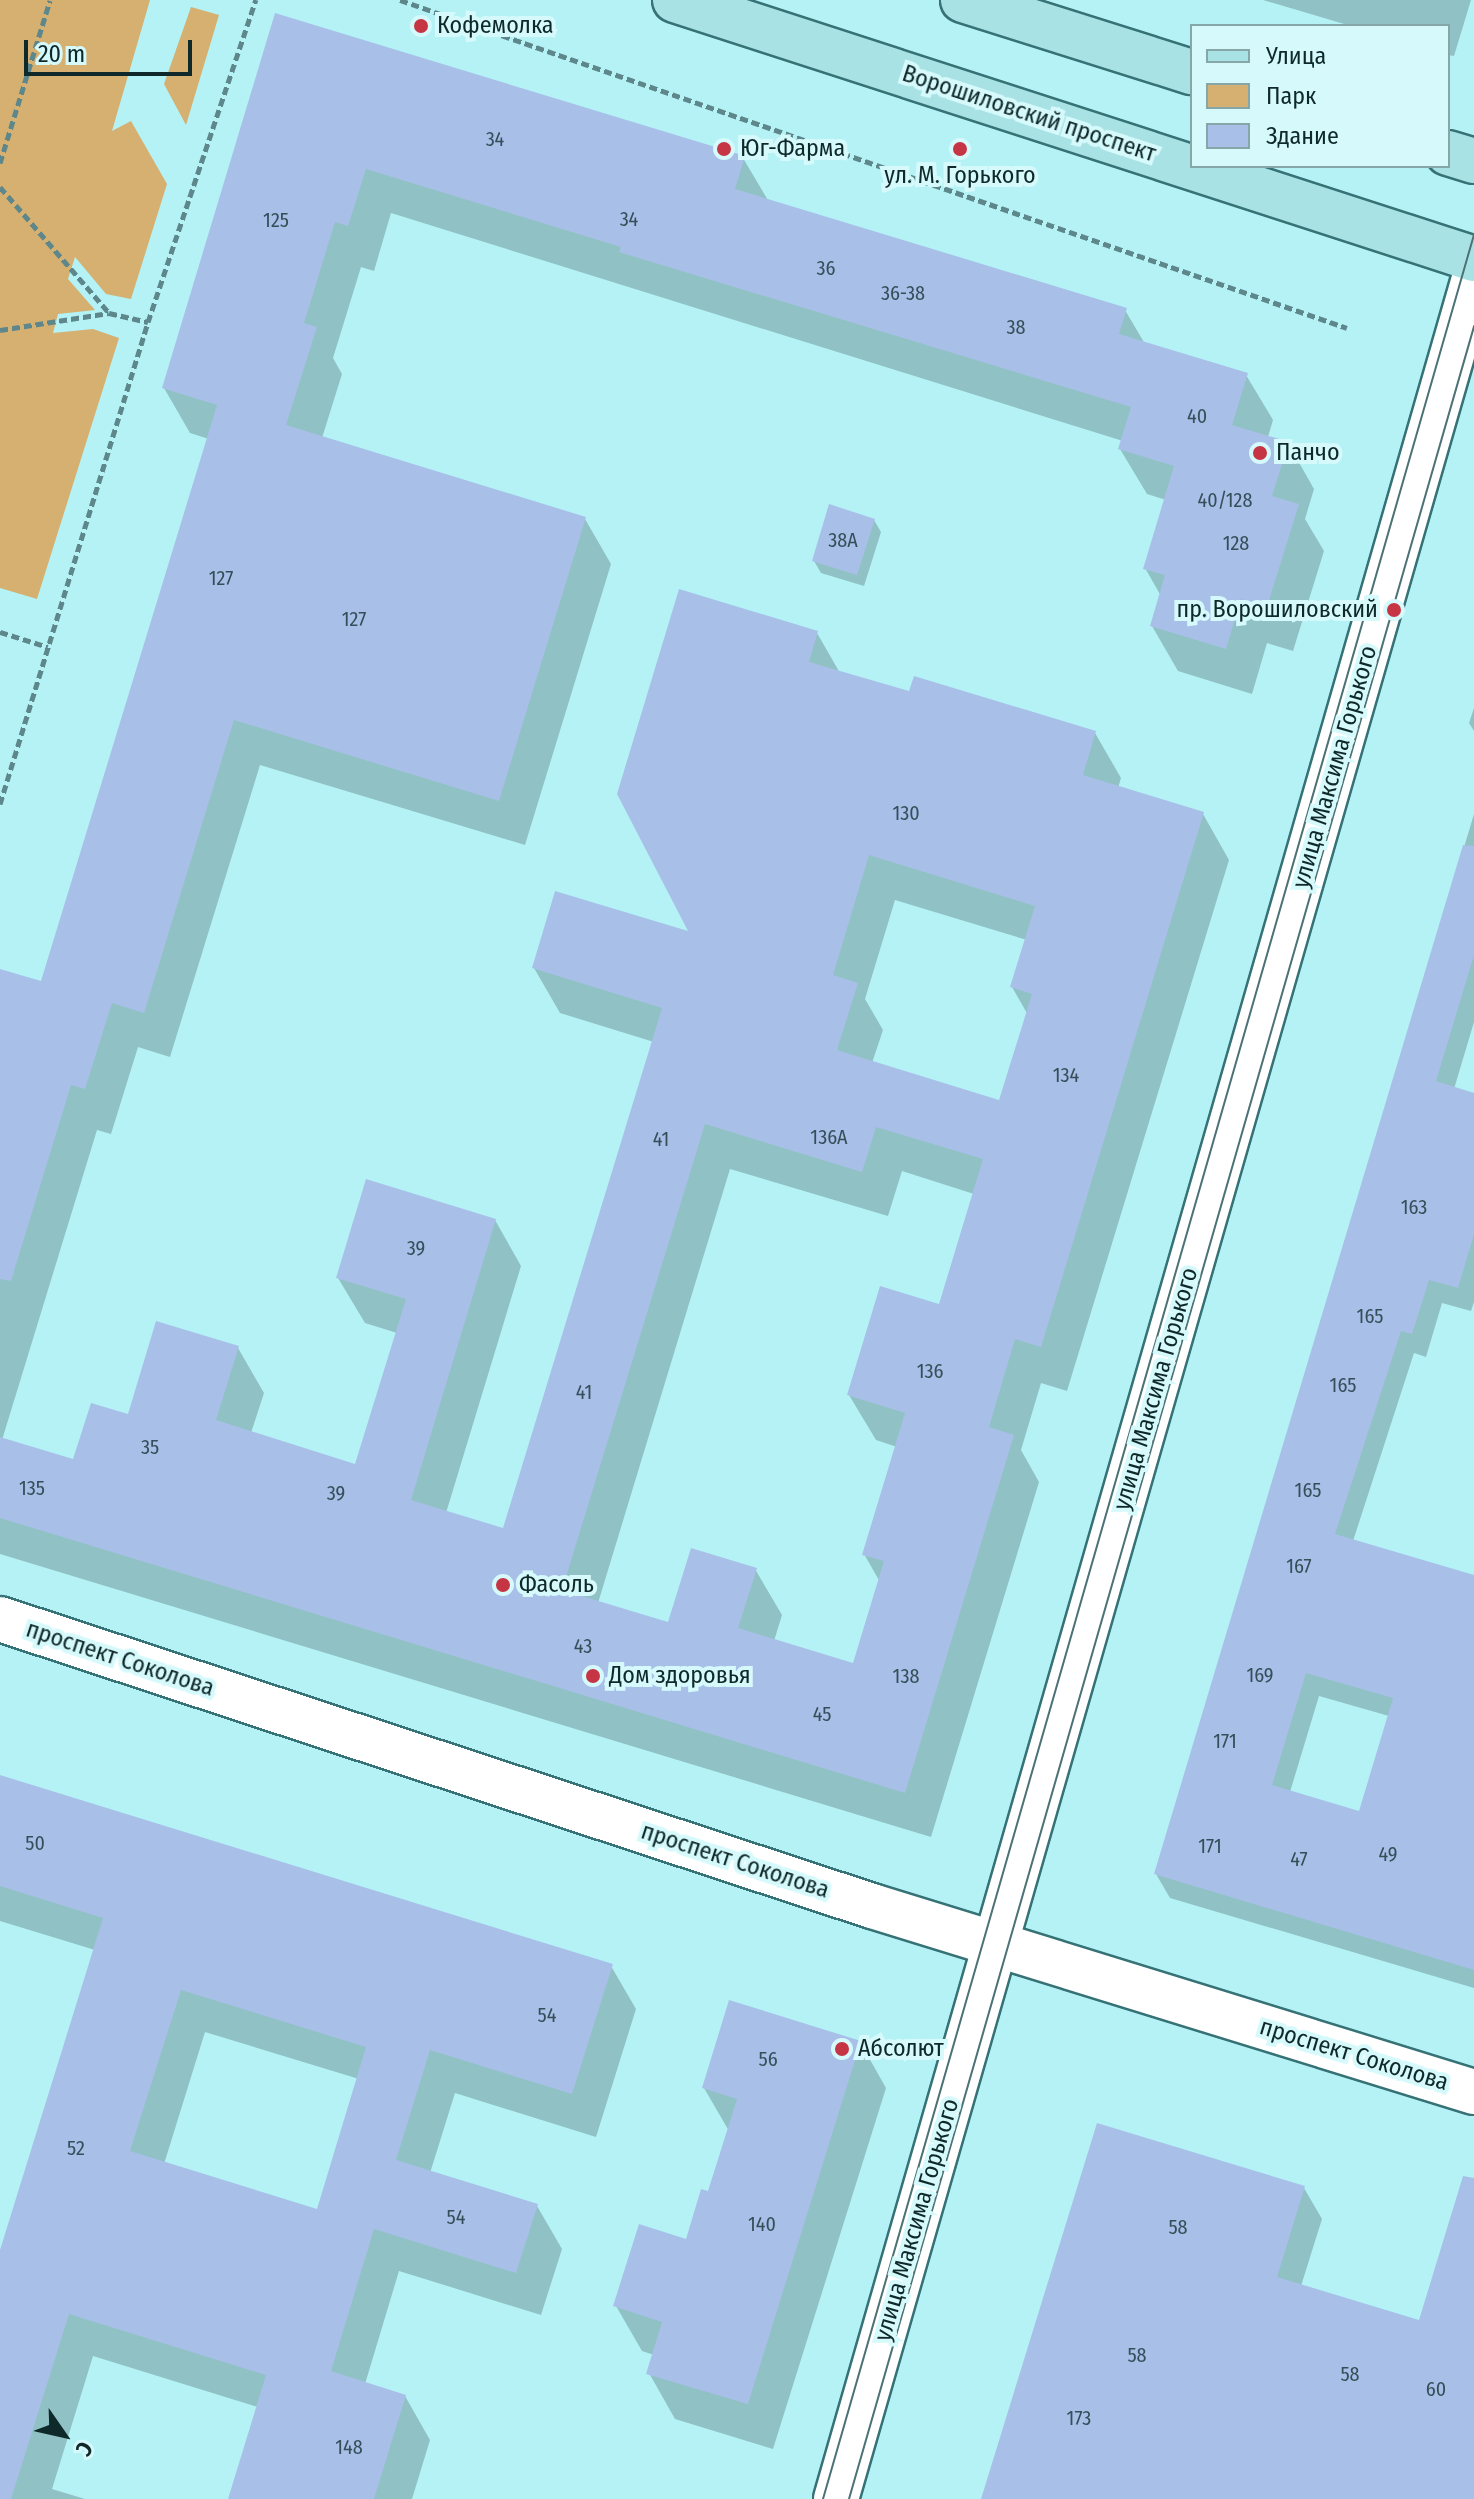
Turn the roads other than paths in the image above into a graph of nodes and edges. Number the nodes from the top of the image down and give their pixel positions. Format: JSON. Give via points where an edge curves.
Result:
{"nodes":[{"id":1,"x":675,"y":0,"type":"edge"},
{"id":2,"x":963,"y":0,"type":"edge"},
{"id":3,"x":1190,"y":71,"type":"edge"},
{"id":4,"x":1450,"y":154,"type":"edge"},
{"id":5,"x":1474,"y":161,"type":"edge"},
{"id":6,"x":1190,"y":167,"type":"edge"},
{"id":7,"x":1193,"y":168,"type":"edge"},
{"id":8,"x":1474,"y":259,"type":"edge"},
{"id":9,"x":1474,"y":279,"type":"edge"},
{"id":10,"x":0,"y":1619,"type":"edge"},
{"id":11,"x":997,"y":1942,"type":"junction"},
{"id":12,"x":1474,"y":2092,"type":"edge"},
{"id":13,"x":836,"y":2499,"type":"edge"}],
"edges":[{"from":1,"to":6,"type":"main road","name":"Ворошиловский проспект"},
{"from":2,"to":3,"type":"main road"},
{"from":4,"to":5,"type":"main road"},
{"from":7,"to":8,"type":"main road","name":"Ворошиловский проспект"},
{"from":9,"to":11,"type":"main road","name":"улица Максима Горького"},
{"from":10,"to":11,"type":"main road","name":"проспект Соколова","via":[[872,1906]]},
{"from":11,"to":12,"type":"main road","name":"проспект Соколова"},
{"from":11,"to":13,"type":"main road","name":"улица Максима Горького"}]}
